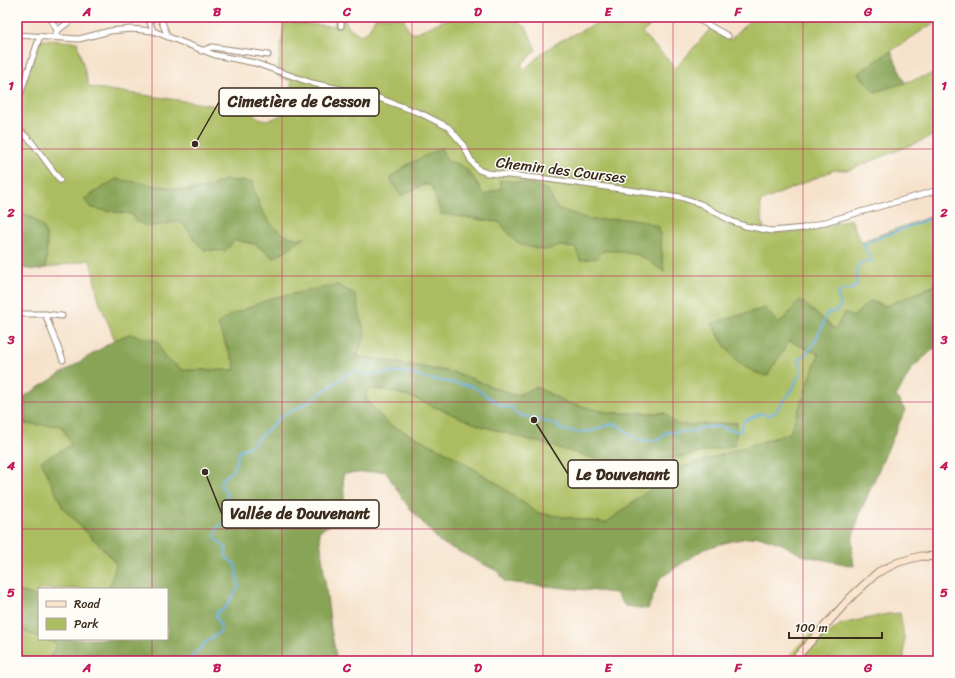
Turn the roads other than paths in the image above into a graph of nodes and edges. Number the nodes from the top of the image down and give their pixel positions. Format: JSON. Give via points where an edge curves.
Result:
{"nodes":[{"id":1,"x":50,"y":17,"type":"edge"},
{"id":2,"x":75,"y":17,"type":"edge"},
{"id":3,"x":160,"y":17,"type":"edge"},
{"id":4,"x":341,"y":17,"type":"edge"},
{"id":5,"x":694,"y":17,"type":"edge"},
{"id":6,"x":149,"y":18,"type":"edge"},
{"id":7,"x":341,"y":26,"type":"dead end"},
{"id":8,"x":57,"y":30,"type":"junction"},
{"id":9,"x":153,"y":31,"type":"junction"},
{"id":10,"x":17,"y":34,"type":"edge"},
{"id":11,"x":40,"y":36,"type":"junction"},
{"id":12,"x":54,"y":36,"type":"junction"},
{"id":13,"x":728,"y":36,"type":"dead end"},
{"id":14,"x":168,"y":37,"type":"junction"},
{"id":15,"x":202,"y":51,"type":"junction"},
{"id":16,"x":268,"y":55,"type":"dead end"},
{"id":17,"x":17,"y":103,"type":"edge"},
{"id":18,"x":17,"y":128,"type":"edge"},
{"id":19,"x":60,"y":180,"type":"dead end"},
{"id":20,"x":938,"y":190,"type":"edge"},
{"id":21,"x":17,"y":314,"type":"edge"},
{"id":22,"x":45,"y":314,"type":"junction"},
{"id":23,"x":62,"y":316,"type":"dead end"},
{"id":24,"x":63,"y":360,"type":"dead end"},
{"id":25,"x":938,"y":556,"type":"edge"},
{"id":26,"x":793,"y":661,"type":"edge"}],
"edges":[{"from":1,"to":8,"type":"street"},
{"from":2,"to":8,"type":"street"},
{"from":3,"to":14,"type":"street"},
{"from":4,"to":7,"type":"street"},
{"from":5,"to":13,"type":"street"},
{"from":6,"to":9,"type":"street"},
{"from":8,"to":12,"type":"street"},
{"from":9,"to":12,"type":"street","name":"Chemin des Courses","via":[[110,31],[79,39]]},
{"from":9,"to":14,"type":"street","name":"Chemin des Courses"},
{"from":10,"to":11,"type":"street","name":"Chemin des Courses"},
{"from":11,"to":12,"type":"street","name":"Chemin des Courses"},
{"from":11,"to":17,"type":"street"},
{"from":14,"to":15,"type":"street","name":"Chemin des Courses"},
{"from":15,"to":16,"type":"street","via":[[212,47]]},
{"from":15,"to":20,"type":"street","name":"Chemin des Courses","via":[[255,63],[312,83],[373,96],[420,114],[448,127],[462,143],[472,162],[479,170],[487,173],[680,197],[701,204],[745,226],[772,231],[804,228]]},
{"from":18,"to":19,"type":"street","via":[[31,141]]},
{"from":21,"to":22,"type":"street"},
{"from":22,"to":23,"type":"street"},
{"from":22,"to":24,"type":"street"},
{"from":25,"to":26,"type":"street","via":[[921,556],[899,562],[878,572],[852,596]]}]}
